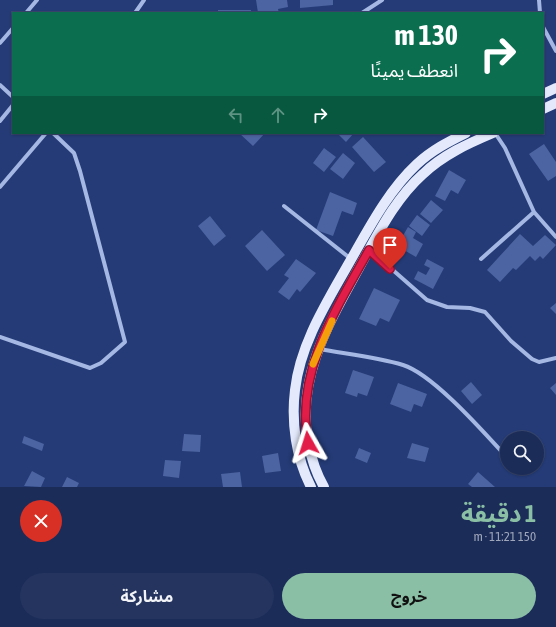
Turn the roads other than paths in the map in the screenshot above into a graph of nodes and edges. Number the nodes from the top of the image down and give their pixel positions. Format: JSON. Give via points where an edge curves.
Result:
{"nodes":[{"id":1,"x":37,"y":0,"type":"edge"},
{"id":2,"x":144,"y":0,"type":"edge"},
{"id":3,"x":382,"y":0,"type":"edge"},
{"id":4,"x":539,"y":0,"type":"edge"},
{"id":5,"x":27,"y":12,"type":"edge"},
{"id":6,"x":136,"y":12,"type":"edge"},
{"id":7,"x":364,"y":12,"type":"edge"},
{"id":8,"x":540,"y":12,"type":"edge"},
{"id":9,"x":12,"y":29,"type":"edge"},
{"id":10,"x":544,"y":29,"type":"edge"},
{"id":11,"x":0,"y":43,"type":"edge"},
{"id":12,"x":556,"y":51,"type":"edge"},
{"id":13,"x":0,"y":85,"type":"edge"},
{"id":14,"x":556,"y":88,"type":"edge"},
{"id":15,"x":544,"y":94,"type":"edge"},
{"id":16,"x":12,"y":96,"type":"edge"},
{"id":17,"x":556,"y":103,"type":"edge"},
{"id":18,"x":12,"y":107,"type":"edge"},
{"id":19,"x":544,"y":109,"type":"edge"},
{"id":20,"x":0,"y":121,"type":"edge"},
{"id":21,"x":45,"y":134,"type":"edge"},
{"id":22,"x":54,"y":134,"type":"edge"},
{"id":23,"x":464,"y":134,"type":"edge"},
{"id":24,"x":492,"y":134,"type":"edge"},
{"id":25,"x":495,"y":134,"type":"edge"},
{"id":26,"x":0,"y":187,"type":"edge"},
{"id":27,"x":284,"y":206,"type":"dead end"},
{"id":28,"x":534,"y":212,"type":"junction"},
{"id":29,"x":556,"y":237,"type":"edge"},
{"id":30,"x":369,"y":250,"type":"junction"},
{"id":31,"x":352,"y":259,"type":"junction"},
{"id":32,"x":481,"y":259,"type":"dead end"},
{"id":33,"x":0,"y":337,"type":"edge"},
{"id":34,"x":318,"y":349,"type":"junction"},
{"id":35,"x":556,"y":358,"type":"edge"},
{"id":36,"x":500,"y":450,"type":"edge"},
{"id":37,"x":311,"y":487,"type":"edge"},
{"id":38,"x":324,"y":487,"type":"edge"}],
"edges":[{"from":1,"to":5,"type":"street"},
{"from":2,"to":6,"type":"street"},
{"from":3,"to":7,"type":"street"},
{"from":4,"to":8,"type":"street"},
{"from":9,"to":11,"type":"street"},
{"from":10,"to":12,"type":"street"},
{"from":13,"to":16,"type":"street"},
{"from":14,"to":15,"type":"main road"},
{"from":17,"to":19,"type":"main road"},
{"from":18,"to":20,"type":"street"},
{"from":21,"to":26,"type":"street"},
{"from":22,"to":33,"type":"street","via":[[74,153],[125,342],[102,363],[90,368]]},
{"from":23,"to":31,"type":"main road","via":[[430,153],[405,176],[373,220]]},
{"from":24,"to":30,"type":"main road","via":[[452,152],[423,174],[398,202]]},
{"from":25,"to":28,"type":"street","via":[[505,148]]},
{"from":27,"to":31,"type":"street"},
{"from":28,"to":29,"type":"street"},
{"from":28,"to":32,"type":"street"},
{"from":30,"to":34,"type":"main road"},
{"from":30,"to":35,"type":"street","via":[[427,300],[447,307],[470,308],[485,312],[511,341],[532,358],[539,362]]},
{"from":31,"to":37,"type":"main road","via":[[309,339],[297,377],[294,414],[296,434],[302,467]]},
{"from":34,"to":36,"type":"street","via":[[404,365],[425,377],[442,392]]},
{"from":34,"to":38,"type":"main road","via":[[309,380],[306,422],[310,452]]}]}
